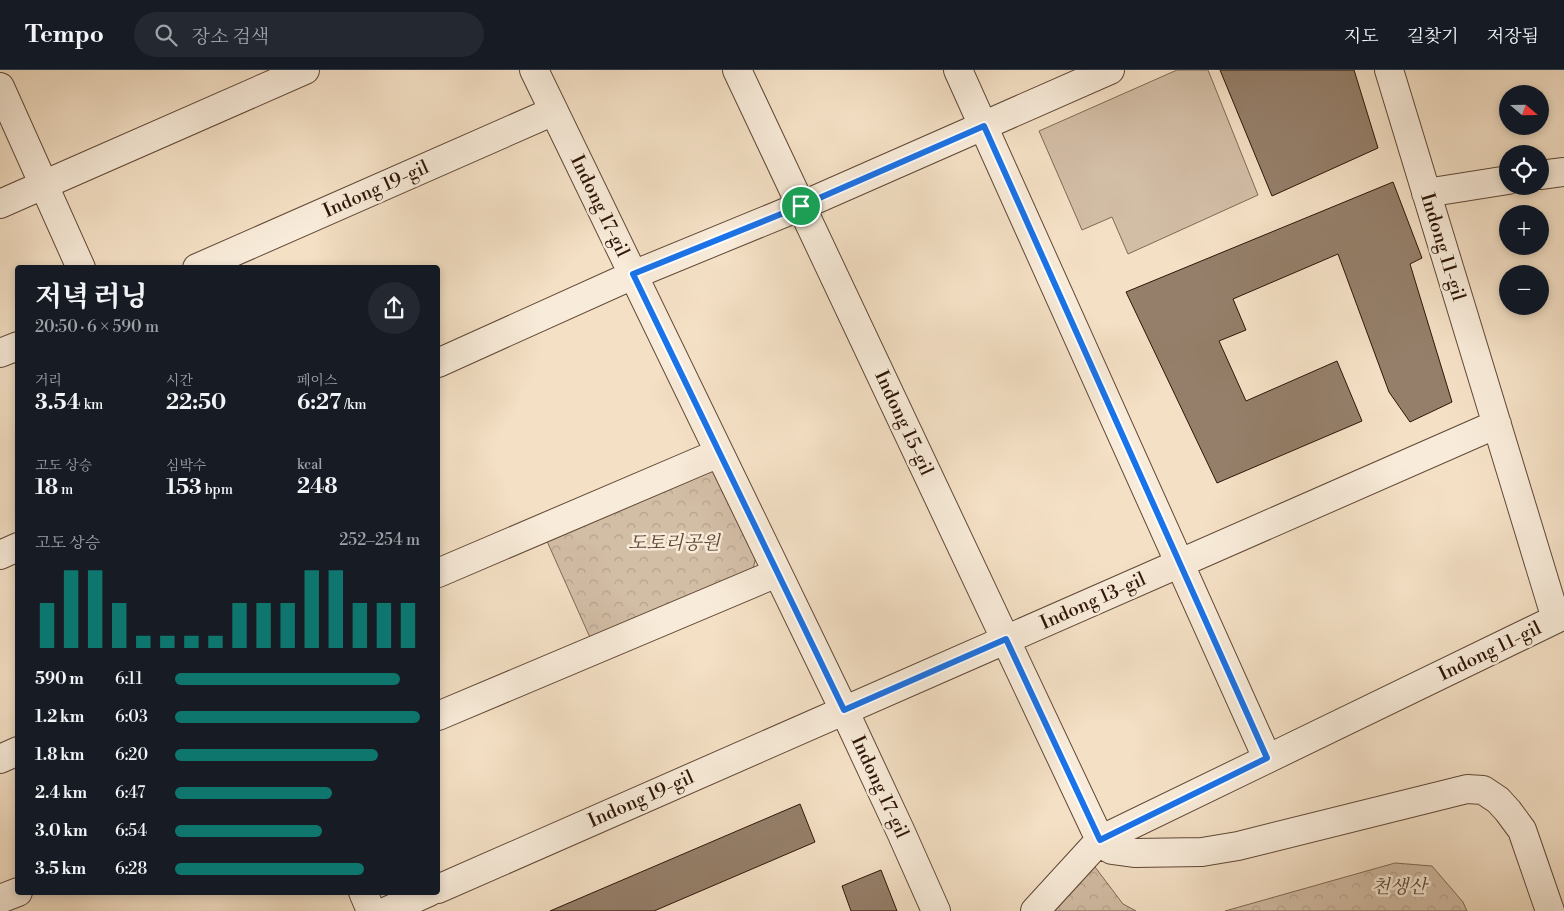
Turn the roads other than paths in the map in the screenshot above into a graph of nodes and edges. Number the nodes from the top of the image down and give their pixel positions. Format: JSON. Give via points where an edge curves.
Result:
{"nodes":[{"id":1,"x":305,"y":70,"type":"edge"},
{"id":2,"x":534,"y":70,"type":"edge"},
{"id":3,"x":737,"y":70,"type":"edge"},
{"id":4,"x":958,"y":70,"type":"edge"},
{"id":5,"x":1110,"y":70,"type":"edge"},
{"id":6,"x":1389,"y":70,"type":"edge"},
{"id":7,"x":0,"y":87,"type":"edge"},
{"id":8,"x":554,"y":111,"type":"junction"},
{"id":9,"x":984,"y":126,"type":"junction"},
{"id":10,"x":1564,"y":172,"type":"edge"},
{"id":11,"x":1549,"y":174,"type":"edge"},
{"id":12,"x":1499,"y":181,"type":"edge"},
{"id":13,"x":44,"y":186,"type":"junction"},
{"id":14,"x":1426,"y":193,"type":"junction"},
{"id":15,"x":0,"y":204,"type":"edge"},
{"id":16,"x":801,"y":206,"type":"junction"},
{"id":17,"x":80,"y":265,"type":"edge"},
{"id":18,"x":204,"y":265,"type":"edge"},
{"id":19,"x":633,"y":274,"type":"junction"},
{"id":20,"x":15,"y":347,"type":"edge"},
{"id":21,"x":0,"y":354,"type":"edge"},
{"id":22,"x":440,"y":362,"type":"edge"},
{"id":23,"x":1497,"y":424,"type":"junction"},
{"id":24,"x":719,"y":453,"type":"junction"},
{"id":25,"x":15,"y":549,"type":"edge"},
{"id":26,"x":0,"y":555,"type":"edge"},
{"id":27,"x":1180,"y":563,"type":"junction"},
{"id":28,"x":440,"y":572,"type":"edge"},
{"id":29,"x":777,"y":573,"type":"junction"},
{"id":30,"x":1006,"y":639,"type":"junction"},
{"id":31,"x":844,"y":710,"type":"junction"},
{"id":32,"x":440,"y":715,"type":"edge"},
{"id":33,"x":15,"y":752,"type":"edge"},
{"id":34,"x":1267,"y":758,"type":"junction"},
{"id":35,"x":0,"y":759,"type":"edge"},
{"id":36,"x":1100,"y":840,"type":"junction"},
{"id":37,"x":440,"y":888,"type":"edge"},
{"id":38,"x":15,"y":893,"type":"edge"},
{"id":39,"x":364,"y":895,"type":"edge"},
{"id":40,"x":422,"y":895,"type":"edge"},
{"id":41,"x":0,"y":900,"type":"edge"},
{"id":42,"x":371,"y":911,"type":"edge"},
{"id":43,"x":387,"y":911,"type":"edge"},
{"id":44,"x":936,"y":911,"type":"edge"},
{"id":45,"x":1035,"y":911,"type":"edge"},
{"id":46,"x":1550,"y":911,"type":"edge"}],
"edges":[{"from":1,"to":13,"type":"street"},
{"from":2,"to":8,"type":"street","name":"Indong 17-gil"},
{"from":3,"to":16,"type":"street","name":"Indong 15-gil"},
{"from":4,"to":9,"type":"street"},
{"from":5,"to":9,"type":"street"},
{"from":6,"to":14,"type":"street","name":"Indong 11-gil"},
{"from":7,"to":13,"type":"street"},
{"from":8,"to":18,"type":"street","name":"Indong 19-gil"},
{"from":8,"to":19,"type":"street","name":"Indong 17-gil"},
{"from":9,"to":16,"type":"street"},
{"from":9,"to":27,"type":"street"},
{"from":10,"to":11,"type":"street"},
{"from":12,"to":14,"type":"street"},
{"from":13,"to":15,"type":"street"},
{"from":13,"to":17,"type":"street"},
{"from":14,"to":23,"type":"street","name":"Indong 11-gil"},
{"from":16,"to":19,"type":"street"},
{"from":16,"to":30,"type":"street","name":"Indong 15-gil"},
{"from":19,"to":22,"type":"street"},
{"from":19,"to":24,"type":"street","name":"Indong 17-gil"},
{"from":20,"to":21,"type":"street"},
{"from":23,"to":27,"type":"street"},
{"from":23,"to":34,"type":"street","name":"Indong 11-gil","via":[[1556,619]]},
{"from":24,"to":28,"type":"street"},
{"from":24,"to":29,"type":"street","name":"Indong 17-gil"},
{"from":25,"to":26,"type":"street"},
{"from":27,"to":30,"type":"street","name":"Indong 13-gil"},
{"from":27,"to":34,"type":"street"},
{"from":29,"to":31,"type":"street","name":"Indong 17-gil"},
{"from":29,"to":32,"type":"street"},
{"from":30,"to":31,"type":"street"},
{"from":30,"to":36,"type":"street","name":"Indong 15-gil"},
{"from":31,"to":37,"type":"street","name":"Indong 19-gil"},
{"from":31,"to":44,"type":"street","name":"Indong 17-gil"},
{"from":33,"to":35,"type":"street"},
{"from":34,"to":36,"type":"street"},
{"from":36,"to":45,"type":"street"},
{"from":36,"to":46,"type":"street","via":[[1112,850],[1123,852],[1209,851],[1467,789],[1483,790],[1498,800],[1522,830]]},
{"from":38,"to":41,"type":"street"},
{"from":39,"to":42,"type":"street"},
{"from":40,"to":43,"type":"street"}]}
